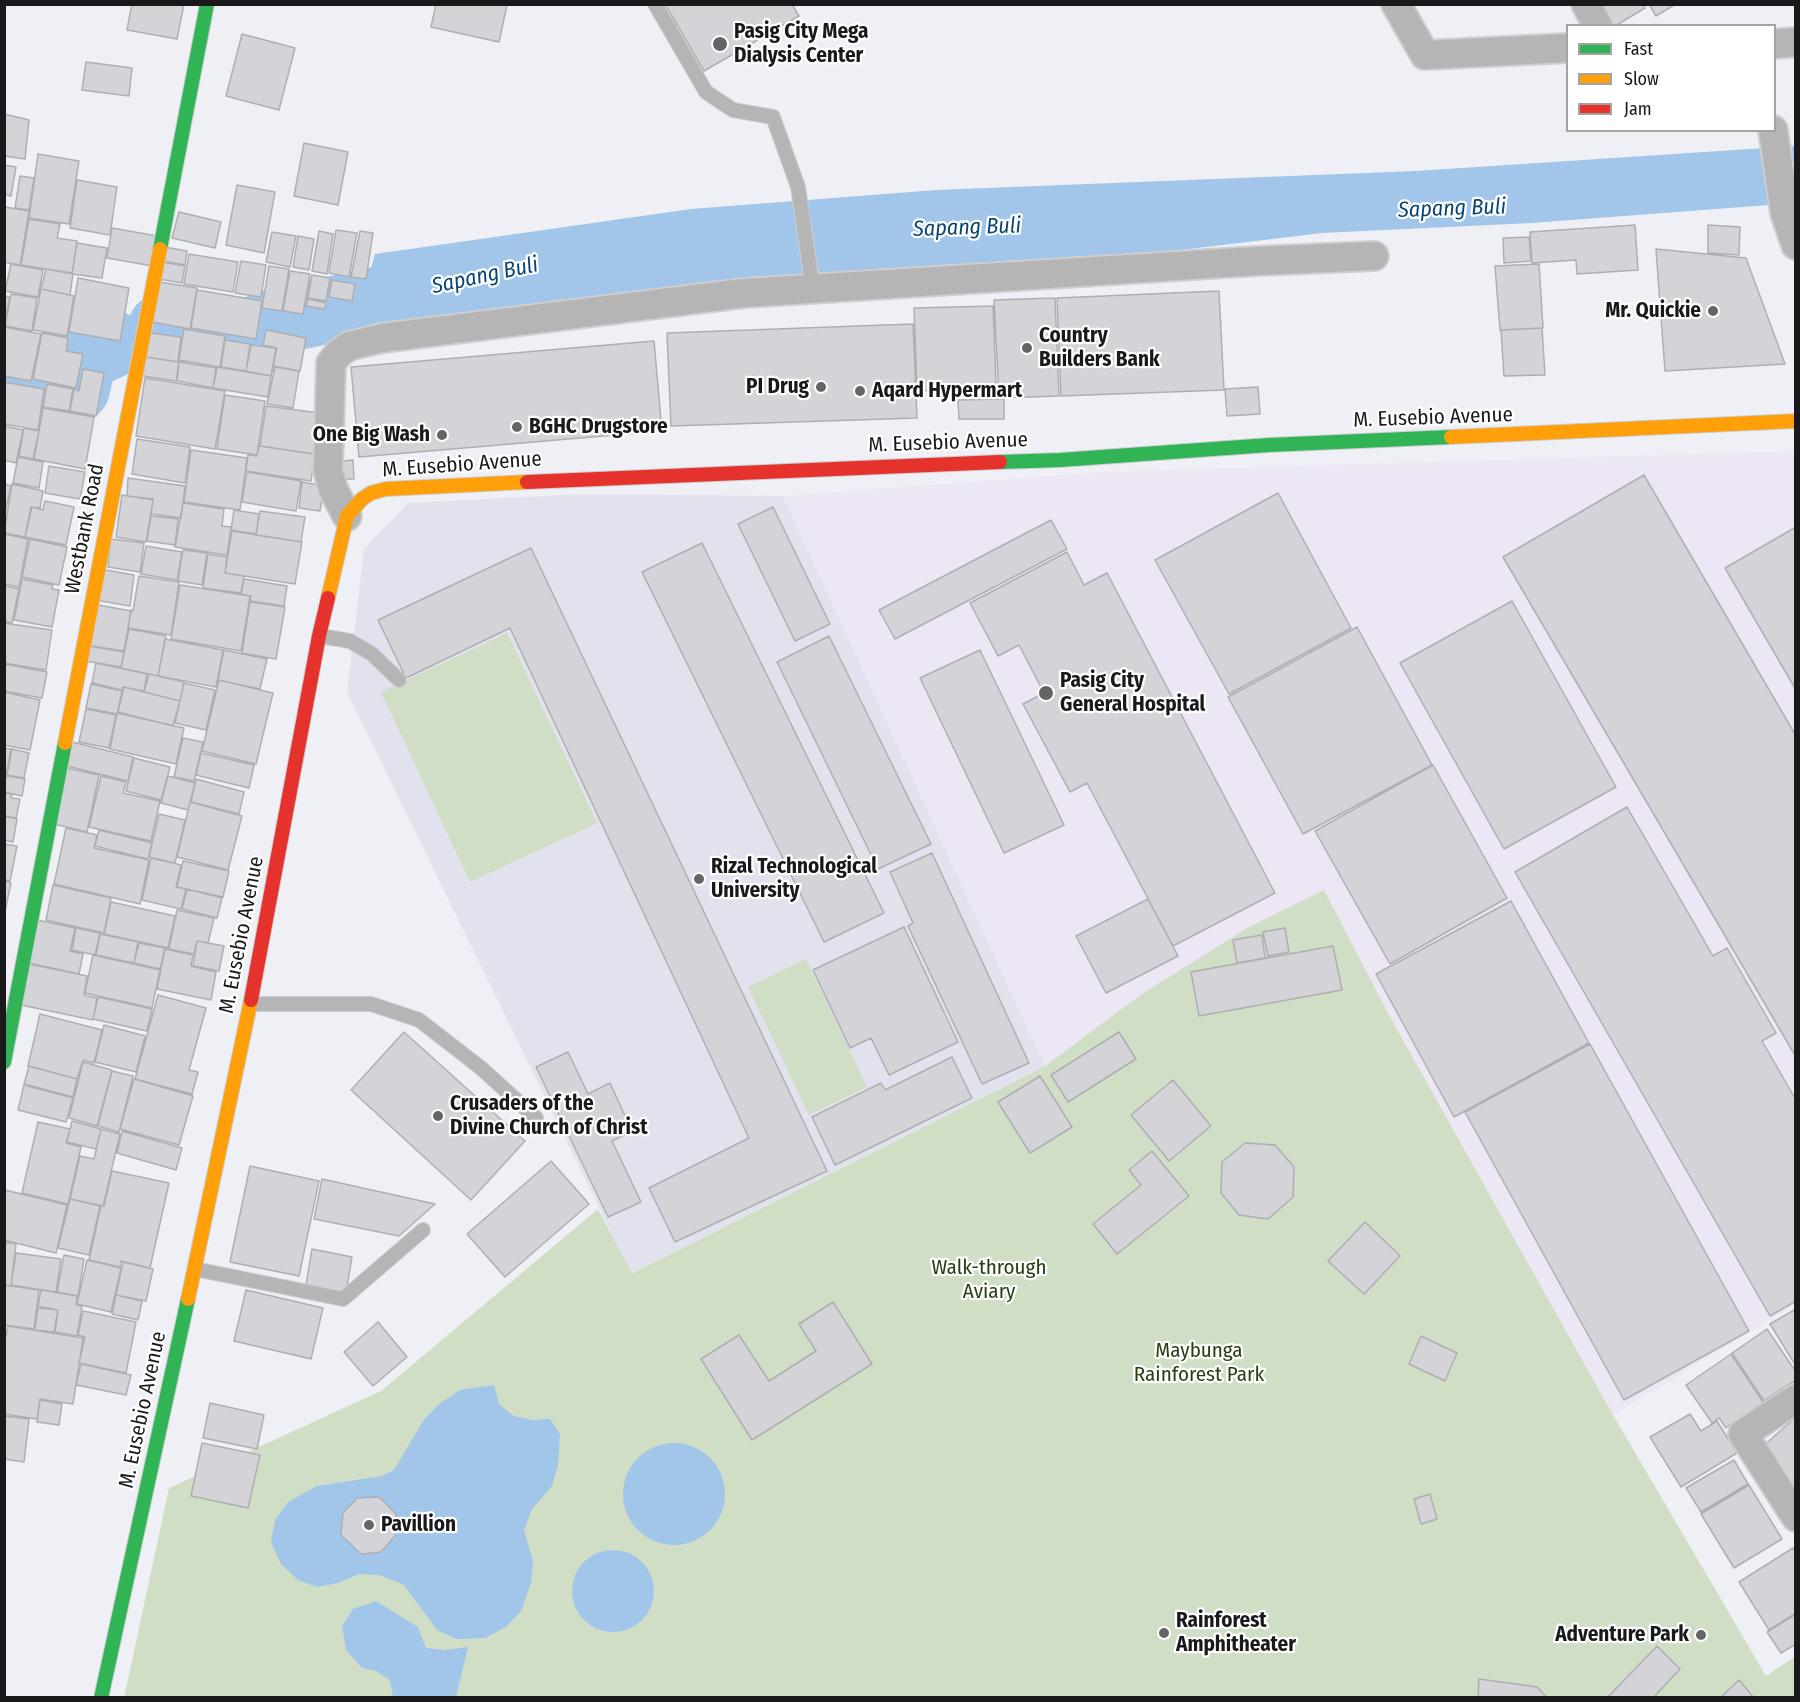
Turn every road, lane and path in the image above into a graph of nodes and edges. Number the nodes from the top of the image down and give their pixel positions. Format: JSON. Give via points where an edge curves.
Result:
{"nodes":[{"id":1,"x":207,"y":4,"type":"edge"},
{"id":2,"x":655,"y":4,"type":"edge"},
{"id":3,"x":1396,"y":4,"type":"edge"},
{"id":4,"x":1586,"y":4,"type":"edge"},
{"id":5,"x":1597,"y":24,"type":"edge"},
{"id":6,"x":1796,"y":42,"type":"edge"},
{"id":7,"x":1776,"y":44,"type":"edge"},
{"id":8,"x":1566,"y":48,"type":"edge"},
{"id":9,"x":1773,"y":132,"type":"edge"},
{"id":10,"x":1796,"y":245,"type":"edge"},
{"id":11,"x":1374,"y":256,"type":"dead end"},
{"id":12,"x":813,"y":285,"type":"junction"},
{"id":13,"x":1796,"y":421,"type":"edge"},
{"id":14,"x":347,"y":516,"type":"junction"},
{"id":15,"x":319,"y":636,"type":"junction"},
{"id":16,"x":399,"y":680,"type":"dead end"},
{"id":17,"x":250,"y":1004,"type":"junction"},
{"id":18,"x":4,"y":1062,"type":"edge"},
{"id":19,"x":537,"y":1118,"type":"dead end"},
{"id":20,"x":423,"y":1230,"type":"dead end"},
{"id":21,"x":195,"y":1269,"type":"junction"},
{"id":22,"x":1796,"y":1399,"type":"edge"},
{"id":23,"x":1796,"y":1516,"type":"edge"},
{"id":24,"x":101,"y":1698,"type":"edge"}],
"edges":[{"from":1,"to":18,"type":"street","name":"Westbank Road"},
{"from":2,"to":12,"type":"lane","via":[[706,92],[733,110],[772,117],[798,187]]},
{"from":3,"to":8,"type":"street","via":[[1425,55]]},
{"from":4,"to":5,"type":"street"},
{"from":6,"to":7,"type":"street"},
{"from":9,"to":10,"type":"street","via":[[1785,213]]},
{"from":11,"to":12,"type":"street"},
{"from":12,"to":14,"type":"street","via":[[382,338],[349,346],[331,363],[328,470]]},
{"from":13,"to":14,"type":"street","name":"M. Eusebio Avenue","via":[[1269,445],[1060,460],[386,489],[362,499]]},
{"from":14,"to":15,"type":"street","name":"M. Eusebio Avenue"},
{"from":15,"to":16,"type":"lane","via":[[350,641],[372,654]]},
{"from":15,"to":17,"type":"street","name":"M. Eusebio Avenue"},
{"from":17,"to":19,"type":"lane","via":[[371,1004],[419,1020]]},
{"from":17,"to":21,"type":"street","name":"M. Eusebio Avenue"},
{"from":20,"to":21,"type":"lane","via":[[342,1299]]},
{"from":21,"to":24,"type":"street","name":"M. Eusebio Avenue"},
{"from":22,"to":23,"type":"street","via":[[1743,1434]]}]}
